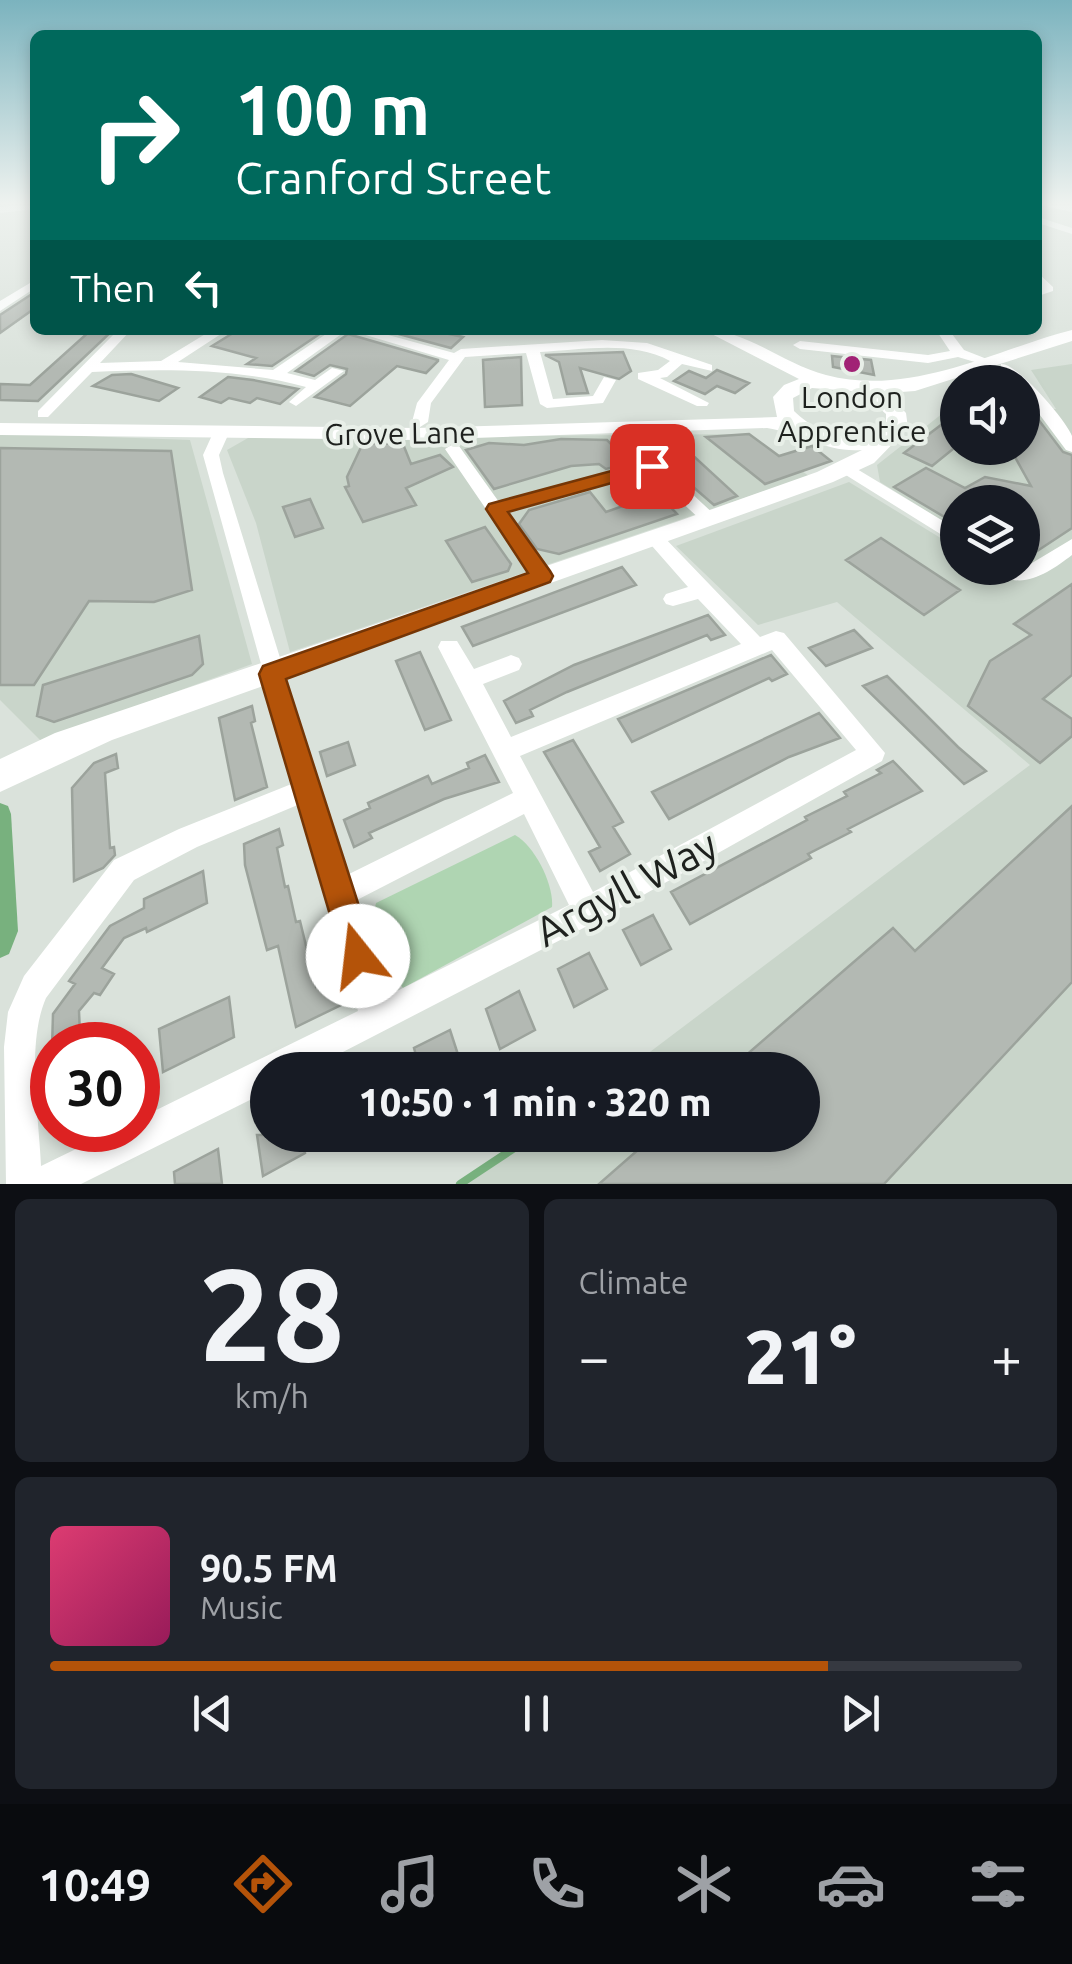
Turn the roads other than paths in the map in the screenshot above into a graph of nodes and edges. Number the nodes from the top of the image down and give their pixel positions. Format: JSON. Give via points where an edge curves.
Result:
{"nodes":[{"id":1,"x":30,"y":286,"type":"edge"},
{"id":2,"x":0,"y":307,"type":"edge"},
{"id":3,"x":121,"y":335,"type":"edge"},
{"id":4,"x":213,"y":335,"type":"edge"},
{"id":5,"x":334,"y":335,"type":"edge"},
{"id":6,"x":374,"y":335,"type":"edge"},
{"id":7,"x":731,"y":335,"type":"edge"},
{"id":8,"x":946,"y":335,"type":"edge"},
{"id":9,"x":1072,"y":335,"type":"edge"},
{"id":10,"x":599,"y":340,"type":"edge"},
{"id":11,"x":624,"y":344,"type":"junction"},
{"id":12,"x":800,"y":346,"type":"dead end"},
{"id":13,"x":1072,"y":348,"type":"edge"},
{"id":14,"x":532,"y":350,"type":"junction"},
{"id":15,"x":755,"y":351,"type":"junction"},
{"id":16,"x":960,"y":353,"type":"junction"},
{"id":17,"x":455,"y":357,"type":"junction"},
{"id":18,"x":675,"y":357,"type":"junction"},
{"id":19,"x":164,"y":364,"type":"junction"},
{"id":20,"x":996,"y":364,"type":"junction"},
{"id":21,"x":87,"y":368,"type":"junction"},
{"id":22,"x":707,"y":368,"type":"dead end"},
{"id":23,"x":337,"y":372,"type":"dead end"},
{"id":24,"x":276,"y":374,"type":"junction"},
{"id":25,"x":643,"y":376,"type":"junction"},
{"id":26,"x":828,"y":382,"type":"junction"},
{"id":27,"x":317,"y":385,"type":"junction"},
{"id":28,"x":612,"y":385,"type":"dead end"},
{"id":29,"x":860,"y":388,"type":"junction"},
{"id":30,"x":787,"y":396,"type":"junction"},
{"id":31,"x":296,"y":402,"type":"dead end"},
{"id":32,"x":702,"y":403,"type":"dead end"},
{"id":33,"x":0,"y":412,"type":"edge"},
{"id":34,"x":44,"y":414,"type":"junction"},
{"id":35,"x":420,"y":422,"type":"junction"},
{"id":36,"x":893,"y":424,"type":"junction"},
{"id":37,"x":799,"y":427,"type":"junction"},
{"id":38,"x":0,"y":429,"type":"edge"},
{"id":39,"x":221,"y":433,"type":"junction"},
{"id":40,"x":834,"y":441,"type":"junction"},
{"id":41,"x":1072,"y":447,"type":"edge"},
{"id":42,"x":453,"y":449,"type":"dead end"},
{"id":43,"x":847,"y":468,"type":"junction"},
{"id":44,"x":496,"y":509,"type":"junction"},
{"id":45,"x":709,"y":518,"type":"junction"},
{"id":46,"x":940,"y":527,"type":"edge"},
{"id":47,"x":654,"y":538,"type":"junction"},
{"id":48,"x":1072,"y":544,"type":"edge"},
{"id":49,"x":1040,"y":567,"type":"edge"},
{"id":50,"x":542,"y":576,"type":"junction"},
{"id":51,"x":702,"y":590,"type":"junction"},
{"id":52,"x":672,"y":600,"type":"dead end"},
{"id":53,"x":449,"y":647,"type":"dead end"},
{"id":54,"x":757,"y":647,"type":"junction"},
{"id":55,"x":511,"y":664,"type":"dead end"},
{"id":56,"x":272,"y":674,"type":"junction"},
{"id":57,"x":469,"y":680,"type":"junction"},
{"id":58,"x":508,"y":750,"type":"junction"},
{"id":59,"x":0,"y":776,"type":"edge"},
{"id":60,"x":308,"y":789,"type":"junction"},
{"id":61,"x":531,"y":797,"type":"junction"},
{"id":62,"x":340,"y":894,"type":"junction"},
{"id":63,"x":587,"y":911,"type":"junction"},
{"id":64,"x":376,"y":1020,"type":"junction"},
{"id":65,"x":311,"y":1052,"type":"edge"},
{"id":66,"x":250,"y":1082,"type":"edge"},
{"id":67,"x":24,"y":1184,"type":"edge"},
{"id":68,"x":43,"y":1184,"type":"edge"}],
"edges":[{"from":1,"to":2,"type":"street"},
{"from":3,"to":21,"type":"street"},
{"from":4,"to":19,"type":"street"},
{"from":5,"to":24,"type":"street"},
{"from":6,"to":17,"type":"street"},
{"from":7,"to":15,"type":"main road"},
{"from":8,"to":16,"type":"street"},
{"from":9,"to":20,"type":"main road"},
{"from":10,"to":11,"type":"street"},
{"from":10,"to":14,"type":"street"},
{"from":11,"to":18,"type":"street"},
{"from":11,"to":25,"type":"street"},
{"from":12,"to":16,"type":"street","via":[[928,358]]},
{"from":13,"to":20,"type":"main road"},
{"from":14,"to":17,"type":"street"},
{"from":14,"to":28,"type":"street","via":[[547,404],[598,400]]},
{"from":15,"to":26,"type":"main road"},
{"from":15,"to":30,"type":"main road","via":[[786,379]]},
{"from":16,"to":20,"type":"street"},
{"from":17,"to":35,"type":"street","via":[[424,403]]},
{"from":18,"to":22,"type":"street"},
{"from":18,"to":25,"type":"street","via":[[662,374]]},
{"from":19,"to":21,"type":"street"},
{"from":19,"to":24,"type":"street"},
{"from":20,"to":29,"type":"main road","via":[[908,386]]},
{"from":20,"to":36,"type":"main road","via":[[912,398]]},
{"from":20,"to":41,"type":"street","via":[[1019,376]]},
{"from":21,"to":34,"type":"street"},
{"from":23,"to":27,"type":"street"},
{"from":24,"to":27,"type":"street"},
{"from":25,"to":32,"type":"street"},
{"from":26,"to":29,"type":"main road"},
{"from":26,"to":30,"type":"main road","name":"Grove Lane"},
{"from":27,"to":31,"type":"street"},
{"from":29,"to":36,"type":"main road","via":[[878,396]]},
{"from":30,"to":35,"type":"main road","name":"Grove Lane","via":[[769,412]]},
{"from":30,"to":37,"type":"main road","via":[[784,412]]},
{"from":33,"to":34,"type":"main road","name":"Grove Lane"},
{"from":34,"to":35,"type":"main road","name":"Grove Lane"},
{"from":36,"to":40,"type":"main road","via":[[865,443]]},
{"from":36,"to":43,"type":"main road","via":[[866,458]]},
{"from":37,"to":39,"type":"main road","name":"Grove Lane","via":[[767,422],[442,434]]},
{"from":37,"to":40,"type":"main road","name":"Grove Lane"},
{"from":38,"to":39,"type":"main road","name":"Grove Lane"},
{"from":39,"to":56,"type":"street","via":[[211,454],[215,473]]},
{"from":40,"to":43,"type":"main road"},
{"from":42,"to":44,"type":"street"},
{"from":43,"to":45,"type":"main road"},
{"from":43,"to":46,"type":"street"},
{"from":44,"to":45,"type":"street","via":[[652,466]]},
{"from":44,"to":50,"type":"street"},
{"from":45,"to":47,"type":"main road"},
{"from":47,"to":50,"type":"main road"},
{"from":47,"to":51,"type":"street"},
{"from":48,"to":49,"type":"street"},
{"from":50,"to":56,"type":"main road"},
{"from":51,"to":52,"type":"street"},
{"from":51,"to":54,"type":"street"},
{"from":53,"to":57,"type":"street"},
{"from":54,"to":58,"type":"street"},
{"from":54,"to":63,"type":"street","name":"Argyll Way","via":[[776,639],[873,753]]},
{"from":55,"to":57,"type":"street"},
{"from":56,"to":59,"type":"main road","via":[[52,747]]},
{"from":56,"to":60,"type":"street"},
{"from":57,"to":58,"type":"street"},
{"from":58,"to":61,"type":"street"},
{"from":60,"to":62,"type":"street"},
{"from":60,"to":67,"type":"street","via":[[124,870],[35,987],[20,1048]]},
{"from":61,"to":62,"type":"street"},
{"from":61,"to":63,"type":"street"},
{"from":62,"to":64,"type":"street"},
{"from":63,"to":64,"type":"street","name":"Argyll Way"},
{"from":64,"to":65,"type":"street","name":"Argyll Way"},
{"from":66,"to":68,"type":"street","name":"Argyll Way"}]}
